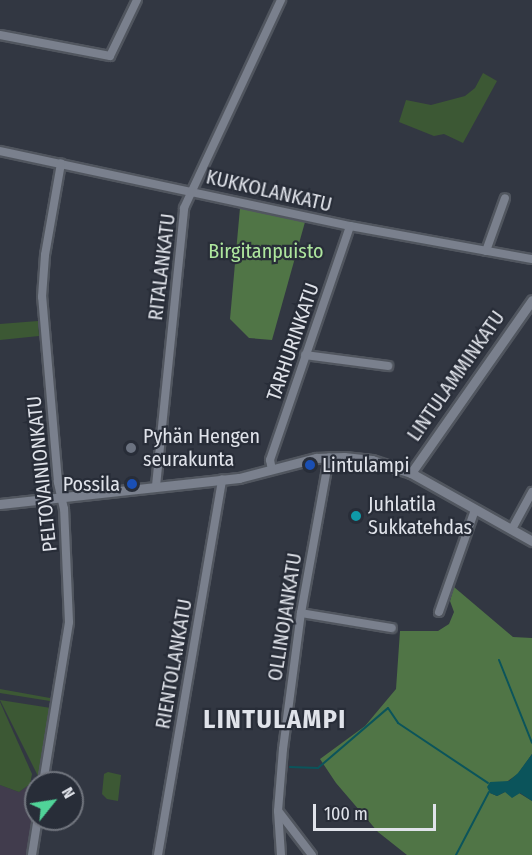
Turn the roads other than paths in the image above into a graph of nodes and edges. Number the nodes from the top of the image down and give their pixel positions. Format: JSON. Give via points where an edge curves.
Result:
{"nodes":[{"id":1,"x":137,"y":0,"type":"edge"},
{"id":2,"x":281,"y":0,"type":"edge"},
{"id":3,"x":0,"y":35,"type":"edge"},
{"id":4,"x":0,"y":151,"type":"edge"},
{"id":5,"x":61,"y":162,"type":"junction"},
{"id":6,"x":194,"y":190,"type":"junction"},
{"id":7,"x":505,"y":198,"type":"dead end"},
{"id":8,"x":350,"y":226,"type":"junction"},
{"id":9,"x":486,"y":251,"type":"junction"},
{"id":10,"x":532,"y":259,"type":"edge"},
{"id":11,"x":532,"y":300,"type":"edge"},
{"id":12,"x":305,"y":355,"type":"junction"},
{"id":13,"x":388,"y":366,"type":"dead end"},
{"id":14,"x":329,"y":457,"type":"junction"},
{"id":15,"x":272,"y":470,"type":"junction"},
{"id":16,"x":411,"y":472,"type":"junction"},
{"id":17,"x":222,"y":479,"type":"junction"},
{"id":18,"x":156,"y":486,"type":"junction"},
{"id":19,"x":532,"y":492,"type":"edge"},
{"id":20,"x":60,"y":496,"type":"junction"},
{"id":21,"x":0,"y":504,"type":"edge"},
{"id":22,"x":475,"y":510,"type":"junction"},
{"id":23,"x":512,"y":530,"type":"junction"},
{"id":24,"x":532,"y":541,"type":"edge"},
{"id":25,"x":439,"y":612,"type":"dead end"},
{"id":26,"x":301,"y":613,"type":"junction"},
{"id":27,"x":393,"y":628,"type":"dead end"},
{"id":28,"x":46,"y":771,"type":"edge"},
{"id":29,"x":278,"y":811,"type":"junction"},
{"id":30,"x":36,"y":831,"type":"edge"},
{"id":31,"x":32,"y":855,"type":"edge"},
{"id":32,"x":158,"y":855,"type":"edge"},
{"id":33,"x":281,"y":855,"type":"edge"},
{"id":34,"x":312,"y":855,"type":"edge"}],
"edges":[{"from":1,"to":3,"type":"street","via":[[110,56]]},
{"from":2,"to":6,"type":"street","name":"RITALANKATU"},
{"from":4,"to":5,"type":"street","name":"KUKKOLANKATU"},
{"from":5,"to":6,"type":"street","name":"KUKKOLANKATU"},
{"from":5,"to":20,"type":"street","name":"PELTOVAINIONKATU","via":[[42,297]]},
{"from":6,"to":8,"type":"street","name":"KUKKOLANKATU"},
{"from":6,"to":18,"type":"street","name":"RITALANKATU","via":[[184,208]]},
{"from":7,"to":9,"type":"street"},
{"from":8,"to":9,"type":"street","name":"KUKKOLANKATU"},
{"from":8,"to":12,"type":"street","name":"TARHURINKATU"},
{"from":9,"to":10,"type":"street","name":"KUKKOLANKATU"},
{"from":11,"to":16,"type":"street","name":"LINTULAMMINKATU"},
{"from":12,"to":13,"type":"street"},
{"from":12,"to":15,"type":"street","name":"TARHURINKATU","via":[[270,460]]},
{"from":14,"to":15,"type":"street"},
{"from":14,"to":16,"type":"street","via":[[372,460]]},
{"from":14,"to":26,"type":"street","name":"OLLINOJANKATU"},
{"from":15,"to":17,"type":"street"},
{"from":16,"to":22,"type":"street"},
{"from":17,"to":18,"type":"street"},
{"from":17,"to":32,"type":"street","name":"RIENTOLANKATU"},
{"from":18,"to":20,"type":"street"},
{"from":19,"to":23,"type":"street"},
{"from":20,"to":21,"type":"street"},
{"from":20,"to":28,"type":"street","name":"PELTOVAINIONKATU","via":[[69,622]]},
{"from":22,"to":23,"type":"street"},
{"from":22,"to":25,"type":"street"},
{"from":23,"to":24,"type":"street"},
{"from":26,"to":27,"type":"street"},
{"from":26,"to":29,"type":"street","name":"OLLINOJANKATU"},
{"from":29,"to":33,"type":"street","name":"OLLINOJANKATU"},
{"from":29,"to":34,"type":"street"},
{"from":30,"to":31,"type":"street"}]}
